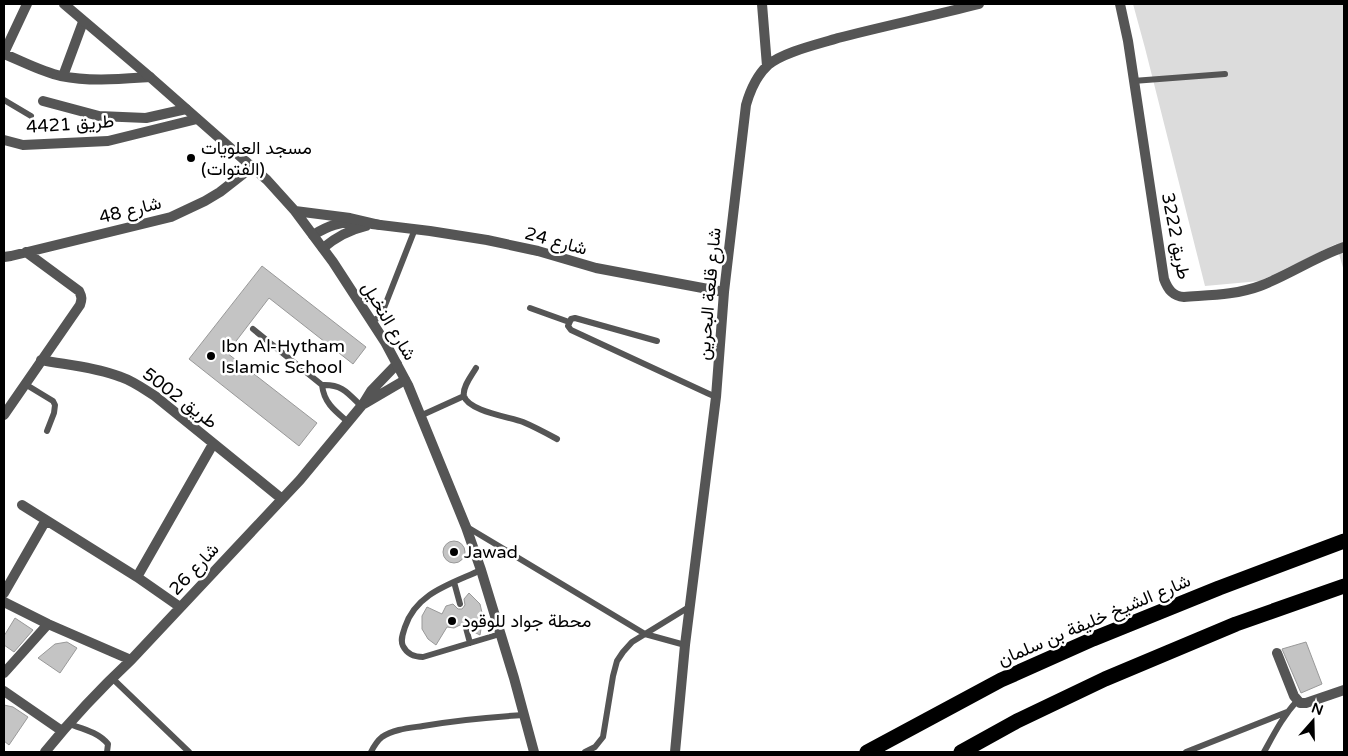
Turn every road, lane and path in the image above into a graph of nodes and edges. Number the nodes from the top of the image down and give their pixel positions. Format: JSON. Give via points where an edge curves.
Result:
{"nodes":[{"id":1,"x":27,"y":4,"type":"edge"},
{"id":2,"x":64,"y":4,"type":"edge"},
{"id":3,"x":762,"y":4,"type":"edge"},
{"id":4,"x":979,"y":4,"type":"edge"},
{"id":5,"x":1120,"y":4,"type":"edge"},
{"id":6,"x":83,"y":22,"type":"junction"},
{"id":7,"x":4,"y":53,"type":"edge"},
{"id":8,"x":767,"y":66,"type":"junction"},
{"id":9,"x":1225,"y":74,"type":"dead end"},
{"id":10,"x":63,"y":76,"type":"junction"},
{"id":11,"x":150,"y":77,"type":"junction"},
{"id":12,"x":1133,"y":81,"type":"junction"},
{"id":13,"x":4,"y":100,"type":"edge"},
{"id":14,"x":43,"y":101,"type":"dead end"},
{"id":15,"x":186,"y":109,"type":"junction"},
{"id":16,"x":31,"y":116,"type":"dead end"},
{"id":17,"x":197,"y":119,"type":"junction"},
{"id":18,"x":4,"y":140,"type":"edge"},
{"id":19,"x":252,"y":167,"type":"junction"},
{"id":20,"x":295,"y":211,"type":"junction"},
{"id":21,"x":380,"y":225,"type":"junction"},
{"id":22,"x":415,"y":229,"type":"junction"},
{"id":23,"x":313,"y":235,"type":"junction"},
{"id":24,"x":1344,"y":247,"type":"edge"},
{"id":25,"x":323,"y":248,"type":"junction"},
{"id":26,"x":26,"y":252,"type":"junction"},
{"id":27,"x":4,"y":257,"type":"edge"},
{"id":28,"x":724,"y":292,"type":"junction"},
{"id":29,"x":530,"y":308,"type":"dead end"},
{"id":30,"x":372,"y":321,"type":"junction"},
{"id":31,"x":569,"y":322,"type":"junction"},
{"id":32,"x":253,"y":329,"type":"dead end"},
{"id":33,"x":657,"y":341,"type":"dead end"},
{"id":34,"x":41,"y":360,"type":"junction"},
{"id":35,"x":397,"y":364,"type":"junction"},
{"id":36,"x":476,"y":368,"type":"dead end"},
{"id":37,"x":405,"y":380,"type":"junction"},
{"id":38,"x":25,"y":384,"type":"junction"},
{"id":39,"x":322,"y":385,"type":"junction"},
{"id":40,"x":464,"y":396,"type":"junction"},
{"id":41,"x":716,"y":396,"type":"junction"},
{"id":42,"x":362,"y":405,"type":"junction"},
{"id":43,"x":4,"y":415,"type":"edge"},
{"id":44,"x":420,"y":416,"type":"junction"},
{"id":45,"x":348,"y":422,"type":"junction"},
{"id":46,"x":46,"y":431,"type":"dead end"},
{"id":47,"x":557,"y":439,"type":"dead end"},
{"id":48,"x":213,"y":444,"type":"junction"},
{"id":49,"x":282,"y":499,"type":"junction"},
{"id":50,"x":22,"y":505,"type":"dead end"},
{"id":51,"x":46,"y":520,"type":"junction"},
{"id":52,"x":466,"y":526,"type":"junction"},
{"id":53,"x":1344,"y":541,"type":"edge"},
{"id":54,"x":481,"y":570,"type":"junction"},
{"id":55,"x":137,"y":577,"type":"junction"},
{"id":56,"x":454,"y":582,"type":"junction"},
{"id":57,"x":1344,"y":586,"type":"edge"},
{"id":58,"x":4,"y":593,"type":"edge"},
{"id":59,"x":4,"y":602,"type":"edge"},
{"id":60,"x":460,"y":604,"type":"dead end"},
{"id":61,"x":180,"y":607,"type":"junction"},
{"id":62,"x":689,"y":607,"type":"junction"},
{"id":63,"x":48,"y":624,"type":"junction"},
{"id":64,"x":466,"y":628,"type":"dead end"},
{"id":65,"x":500,"y":634,"type":"junction"},
{"id":66,"x":645,"y":634,"type":"junction"},
{"id":67,"x":470,"y":643,"type":"junction"},
{"id":68,"x":685,"y":645,"type":"junction"},
{"id":69,"x":1277,"y":653,"type":"dead end"},
{"id":70,"x":131,"y":660,"type":"junction"},
{"id":71,"x":4,"y":673,"type":"edge"},
{"id":72,"x":112,"y":678,"type":"junction"},
{"id":73,"x":4,"y":690,"type":"edge"},
{"id":74,"x":1344,"y":690,"type":"edge"},
{"id":75,"x":1297,"y":701,"type":"junction"},
{"id":76,"x":1287,"y":712,"type":"junction"},
{"id":77,"x":524,"y":715,"type":"junction"},
{"id":78,"x":65,"y":727,"type":"junction"},
{"id":79,"x":45,"y":752,"type":"edge"},
{"id":80,"x":107,"y":752,"type":"edge"},
{"id":81,"x":189,"y":752,"type":"edge"},
{"id":82,"x":371,"y":752,"type":"edge"},
{"id":83,"x":534,"y":752,"type":"edge"},
{"id":84,"x":585,"y":752,"type":"edge"},
{"id":85,"x":675,"y":752,"type":"edge"},
{"id":86,"x":867,"y":752,"type":"edge"},
{"id":87,"x":961,"y":752,"type":"edge"},
{"id":88,"x":1186,"y":752,"type":"edge"},
{"id":89,"x":1264,"y":752,"type":"edge"}],
"edges":[{"from":1,"to":7,"type":"street"},
{"from":2,"to":6,"type":"street","name":"شارع النخيل"},
{"from":3,"to":8,"type":"street"},
{"from":4,"to":8,"type":"street","name":"شارع قلعة البحرين","via":[[818,44]]},
{"from":5,"to":12,"type":"street","name":"طريق 3222"},
{"from":6,"to":10,"type":"street"},
{"from":6,"to":11,"type":"street","name":"شارع النخيل"},
{"from":7,"to":10,"type":"street"},
{"from":8,"to":28,"type":"street","name":"شارع قلعة البحرين","via":[[756,80],[746,105]]},
{"from":9,"to":12,"type":"lane"},
{"from":10,"to":11,"type":"street","via":[[96,80]]},
{"from":11,"to":15,"type":"street","name":"شارع النخيل"},
{"from":12,"to":24,"type":"street","name":"طريق 3222","via":[[1164,279],[1171,292],[1184,297],[1258,287]]},
{"from":13,"to":16,"type":"lane"},
{"from":14,"to":15,"type":"street","via":[[99,116],[146,118]]},
{"from":15,"to":17,"type":"street","name":"شارع النخيل"},
{"from":17,"to":18,"type":"street","name":"طريق 4421","via":[[108,141],[23,145]]},
{"from":17,"to":19,"type":"street","name":"شارع النخيل"},
{"from":19,"to":20,"type":"street","name":"شارع النخيل"},
{"from":19,"to":26,"type":"street","name":"شارع 48","via":[[205,202],[172,217]]},
{"from":20,"to":21,"type":"street"},
{"from":20,"to":23,"type":"street","name":"شارع النخيل"},
{"from":21,"to":22,"type":"street","name":"شارع 24"},
{"from":21,"to":23,"type":"street","name":"شارع 24","via":[[341,223]]},
{"from":21,"to":25,"type":"street","name":"شارع 24","via":[[355,229]]},
{"from":22,"to":28,"type":"street","name":"شارع 24","via":[[487,240],[596,268]]},
{"from":22,"to":30,"type":"lane","via":[[382,313]]},
{"from":23,"to":25,"type":"street","name":"شارع النخيل"},
{"from":25,"to":30,"type":"street","name":"شارع النخيل"},
{"from":26,"to":27,"type":"street","name":"شارع 48"},
{"from":26,"to":34,"type":"street","via":[[82,296],[80,305]]},
{"from":28,"to":41,"type":"street","name":"شارع قلعة البحرين"},
{"from":29,"to":31,"type":"lane"},
{"from":30,"to":35,"type":"street","name":"شارع النخيل"},
{"from":31,"to":33,"type":"lane","via":[[575,318]]},
{"from":31,"to":41,"type":"lane","via":[[571,330]]},
{"from":32,"to":39,"type":"lane"},
{"from":34,"to":38,"type":"street"},
{"from":34,"to":48,"type":"street","name":"طريق 5002","via":[[103,372],[139,385]]},
{"from":35,"to":37,"type":"street","name":"شارع النخيل"},
{"from":35,"to":42,"type":"street","name":"شارع 26"},
{"from":36,"to":40,"type":"lane"},
{"from":37,"to":42,"type":"street","name":"شارع 26"},
{"from":37,"to":44,"type":"street","name":"شارع النخيل"},
{"from":38,"to":43,"type":"street"},
{"from":38,"to":46,"type":"lane","via":[[55,405]]},
{"from":39,"to":42,"type":"lane","via":[[342,388]]},
{"from":39,"to":45,"type":"lane","via":[[329,405]]},
{"from":40,"to":44,"type":"lane"},
{"from":40,"to":47,"type":"lane","via":[[478,408],[525,423]]},
{"from":41,"to":62,"type":"street","name":"شارع قلعة البحرين"},
{"from":42,"to":45,"type":"street","name":"شارع 26"},
{"from":44,"to":52,"type":"street","name":"شارع النخيل"},
{"from":45,"to":49,"type":"street","name":"شارع 26"},
{"from":48,"to":49,"type":"street","name":"طريق 5002"},
{"from":48,"to":55,"type":"street"},
{"from":49,"to":61,"type":"street","name":"شارع 26"},
{"from":50,"to":51,"type":"street"},
{"from":51,"to":55,"type":"street"},
{"from":51,"to":58,"type":"street"},
{"from":52,"to":54,"type":"street","name":"شارع النخيل"},
{"from":52,"to":66,"type":"lane"},
{"from":53,"to":86,"type":"highway","name":"شارع الشيخ خليفة بن سلمان","via":[[1093,638],[1001,680]]},
{"from":54,"to":56,"type":"lane"},
{"from":54,"to":65,"type":"street","name":"شارع النخيل"},
{"from":55,"to":61,"type":"street"},
{"from":56,"to":60,"type":"lane"},
{"from":56,"to":67,"type":"lane","via":[[418,603],[406,622],[403,646],[409,653],[423,657]]},
{"from":57,"to":87,"type":"highway","via":[[1236,624],[1105,679]]},
{"from":59,"to":63,"type":"street"},
{"from":61,"to":70,"type":"street","name":"شارع 26"},
{"from":62,"to":66,"type":"lane"},
{"from":62,"to":68,"type":"street","name":"شارع قلعة البحرين"},
{"from":63,"to":70,"type":"street"},
{"from":63,"to":71,"type":"street"},
{"from":64,"to":67,"type":"lane"},
{"from":65,"to":67,"type":"lane"},
{"from":65,"to":77,"type":"street","name":"شارع النخيل"},
{"from":66,"to":68,"type":"lane"},
{"from":66,"to":84,"type":"lane","via":[[632,642],[617,661],[603,737],[595,748]]},
{"from":68,"to":85,"type":"street","name":"شارع قلعة البحرين"},
{"from":69,"to":75,"type":"street"},
{"from":70,"to":72,"type":"street","name":"شارع 26"},
{"from":72,"to":78,"type":"street","name":"شارع 26"},
{"from":72,"to":81,"type":"lane"},
{"from":73,"to":78,"type":"street"},
{"from":74,"to":75,"type":"street","via":[[1306,703]]},
{"from":75,"to":76,"type":"lane"},
{"from":76,"to":88,"type":"lane"},
{"from":76,"to":89,"type":"lane"},
{"from":77,"to":82,"type":"lane","via":[[493,716],[402,729],[383,736]]},
{"from":77,"to":83,"type":"street","name":"شارع النخيل"},
{"from":78,"to":79,"type":"street","name":"شارع 26"},
{"from":78,"to":80,"type":"lane","via":[[103,738],[108,744]]}]}
